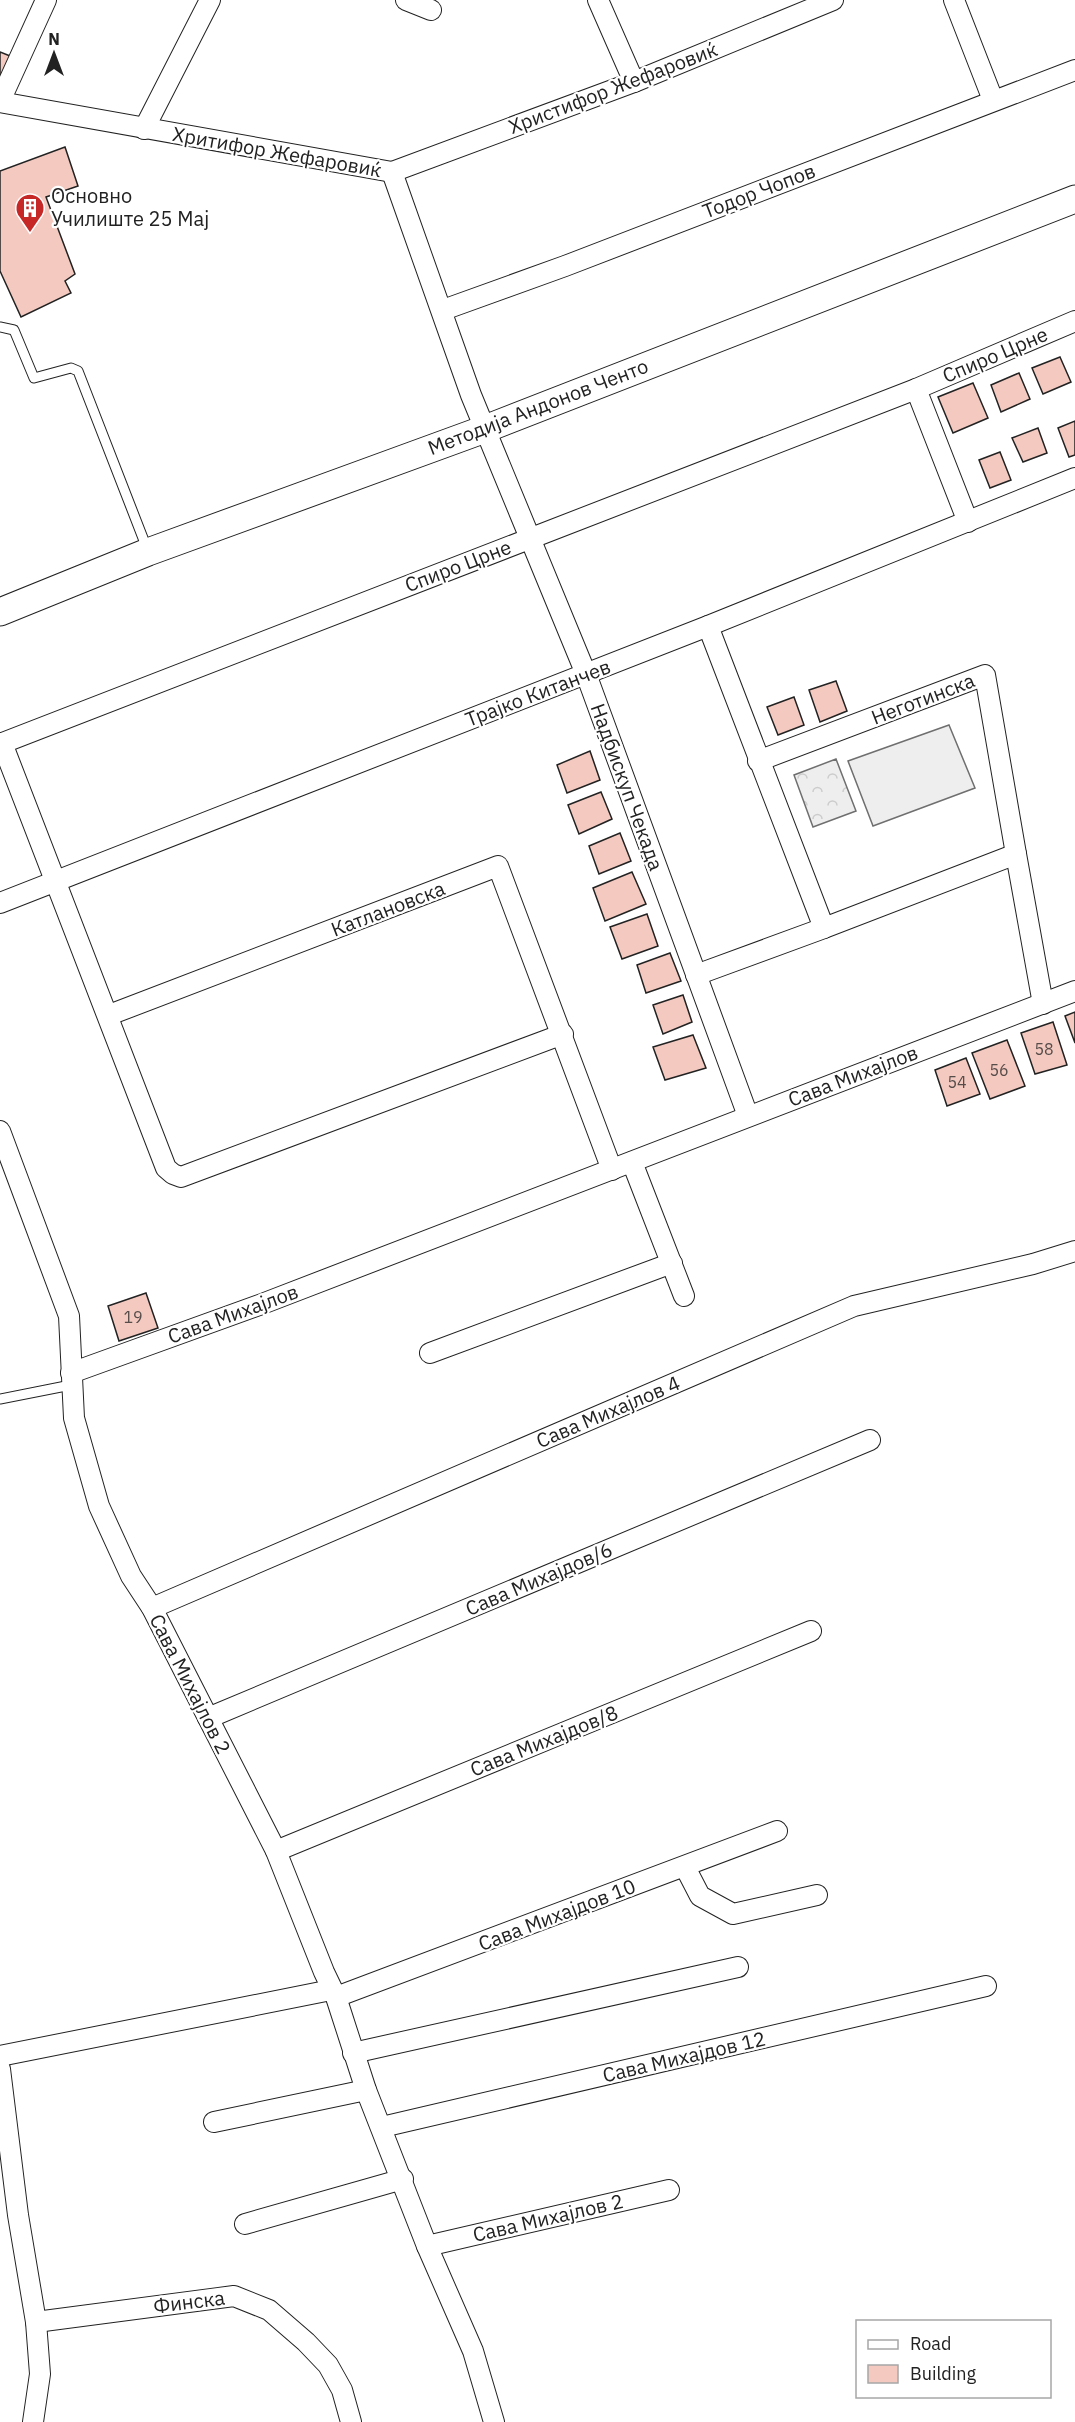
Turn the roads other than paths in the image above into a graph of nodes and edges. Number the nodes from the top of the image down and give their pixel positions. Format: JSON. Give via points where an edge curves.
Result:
{"nodes":[{"id":1,"x":46,"y":0,"type":"edge"},
{"id":2,"x":210,"y":0,"type":"edge"},
{"id":3,"x":406,"y":0,"type":"edge"},
{"id":4,"x":598,"y":0,"type":"edge"},
{"id":5,"x":833,"y":0,"type":"edge"},
{"id":6,"x":954,"y":0,"type":"edge"},
{"id":7,"x":432,"y":10,"type":"dead end"},
{"id":8,"x":1075,"y":70,"type":"edge"},
{"id":9,"x":634,"y":82,"type":"junction"},
{"id":10,"x":993,"y":100,"type":"junction"},
{"id":11,"x":0,"y":101,"type":"edge"},
{"id":12,"x":144,"y":129,"type":"junction"},
{"id":13,"x":392,"y":172,"type":"junction"},
{"id":14,"x":1075,"y":199,"type":"edge"},
{"id":15,"x":443,"y":310,"type":"junction"},
{"id":16,"x":1075,"y":321,"type":"edge"},
{"id":17,"x":0,"y":327,"type":"edge"},
{"id":18,"x":916,"y":389,"type":"junction"},
{"id":19,"x":485,"y":429,"type":"junction"},
{"id":20,"x":1075,"y":478,"type":"edge"},
{"id":21,"x":968,"y":522,"type":"junction"},
{"id":22,"x":530,"y":538,"type":"junction"},
{"id":23,"x":148,"y":552,"type":"junction"},
{"id":24,"x":0,"y":612,"type":"edge"},
{"id":25,"x":708,"y":626,"type":"junction"},
{"id":26,"x":586,"y":674,"type":"junction"},
{"id":27,"x":1,"y":743,"type":"edge"},
{"id":28,"x":758,"y":761,"type":"junction"},
{"id":29,"x":1016,"y":854,"type":"junction"},
{"id":30,"x":56,"y":882,"type":"junction"},
{"id":31,"x":0,"y":903,"type":"edge"},
{"id":32,"x":824,"y":928,"type":"junction"},
{"id":33,"x":696,"y":975,"type":"junction"},
{"id":34,"x":1075,"y":992,"type":"edge"},
{"id":35,"x":1043,"y":1004,"type":"junction"},
{"id":36,"x":109,"y":1015,"type":"junction"},
{"id":37,"x":563,"y":1034,"type":"junction"},
{"id":38,"x":748,"y":1116,"type":"junction"},
{"id":39,"x":0,"y":1131,"type":"edge"},
{"id":40,"x":632,"y":1162,"type":"junction"},
{"id":41,"x":612,"y":1170,"type":"junction"},
{"id":42,"x":1075,"y":1251,"type":"edge"},
{"id":43,"x":672,"y":1263,"type":"junction"},
{"id":44,"x":684,"y":1296,"type":"dead end"},
{"id":45,"x":430,"y":1353,"type":"dead end"},
{"id":46,"x":71,"y":1379,"type":"junction"},
{"id":47,"x":0,"y":1399,"type":"edge"},
{"id":48,"x":870,"y":1440,"type":"dead end"},
{"id":49,"x":152,"y":1608,"type":"junction"},
{"id":50,"x":812,"y":1631,"type":"dead end"},
{"id":51,"x":208,"y":1719,"type":"junction"},
{"id":52,"x":777,"y":1831,"type":"dead end"},
{"id":53,"x":276,"y":1851,"type":"junction"},
{"id":54,"x":685,"y":1867,"type":"junction"},
{"id":55,"x":817,"y":1895,"type":"dead end"},
{"id":56,"x":738,"y":1967,"type":"dead end"},
{"id":57,"x":986,"y":1986,"type":"dead end"},
{"id":58,"x":334,"y":1994,"type":"junction"},
{"id":59,"x":353,"y":2053,"type":"junction"},
{"id":60,"x":0,"y":2056,"type":"edge"},
{"id":61,"x":0,"y":2069,"type":"edge"},
{"id":62,"x":366,"y":2090,"type":"junction"},
{"id":63,"x":214,"y":2122,"type":"dead end"},
{"id":64,"x":382,"y":2127,"type":"junction"},
{"id":65,"x":403,"y":2179,"type":"junction"},
{"id":66,"x":669,"y":2190,"type":"dead end"},
{"id":67,"x":245,"y":2224,"type":"dead end"},
{"id":68,"x":427,"y":2246,"type":"junction"},
{"id":69,"x":36,"y":2322,"type":"junction"},
{"id":70,"x":33,"y":2422,"type":"edge"},
{"id":71,"x":351,"y":2422,"type":"edge"},
{"id":72,"x":494,"y":2422,"type":"edge"}],
"edges":[{"from":1,"to":11,"type":"street"},
{"from":2,"to":12,"type":"street"},
{"from":3,"to":7,"type":"street"},
{"from":4,"to":9,"type":"street"},
{"from":5,"to":9,"type":"street","name":"Христифор Жефаровиќ"},
{"from":6,"to":10,"type":"street"},
{"from":8,"to":10,"type":"street","name":"Тодор Чопов"},
{"from":9,"to":13,"type":"street","name":"Христифор Жефаровиќ"},
{"from":10,"to":15,"type":"street","name":"Тодор Чопов"},
{"from":11,"to":12,"type":"street","name":"Хритифор Жефаровиќ"},
{"from":12,"to":13,"type":"street","name":"Хритифор Жефаровиќ"},
{"from":13,"to":15,"type":"street","name":"Хритифор Жефаровиќ"},
{"from":14,"to":19,"type":"main road","name":"Методија Андонов Ченто"},
{"from":15,"to":19,"type":"street","name":"Хритифор Жефаровиќ"},
{"from":16,"to":18,"type":"street","name":"Спиро Црне"},
{"from":17,"to":23,"type":"lane","via":[[14,330],[34,378],[71,368],[78,371]]},
{"from":18,"to":21,"type":"street"},
{"from":18,"to":22,"type":"street","name":"Спиро Црне"},
{"from":19,"to":22,"type":"street","name":"Надбискуп Чекада"},
{"from":19,"to":23,"type":"main road","name":"Методија Андонов Ченто"},
{"from":20,"to":21,"type":"street","name":"Трајко Китанчев"},
{"from":21,"to":25,"type":"street","name":"Трајко Китанчев"},
{"from":22,"to":26,"type":"street","name":"Надбискуп Чекада"},
{"from":22,"to":27,"type":"street","name":"Спиро Црне"},
{"from":23,"to":24,"type":"main road","name":"Методија Андонов Ченто"},
{"from":25,"to":26,"type":"street","name":"Трајко Китанчев"},
{"from":25,"to":28,"type":"street"},
{"from":26,"to":30,"type":"street","name":"Трајко Китанчев"},
{"from":26,"to":33,"type":"street","name":"Надбискуп Чекада"},
{"from":27,"to":30,"type":"street"},
{"from":28,"to":29,"type":"street","name":"Неготинска","via":[[985,675]]},
{"from":28,"to":32,"type":"street"},
{"from":29,"to":32,"type":"street"},
{"from":29,"to":35,"type":"street","name":"Неготинска"},
{"from":30,"to":31,"type":"street","name":"Трајко Китанчев"},
{"from":30,"to":36,"type":"street"},
{"from":32,"to":33,"type":"street"},
{"from":33,"to":38,"type":"street","name":"Надбискуп Чекада"},
{"from":34,"to":35,"type":"street","name":"Сава Михајлов"},
{"from":35,"to":38,"type":"street","name":"Сава Михајлов"},
{"from":36,"to":37,"type":"street","via":[[166,1168],[181,1177]]},
{"from":36,"to":37,"type":"street","name":"Катлановска","via":[[498,866]]},
{"from":37,"to":41,"type":"street","name":"Катлановска"},
{"from":38,"to":40,"type":"street","name":"Сава Михајлов"},
{"from":39,"to":46,"type":"street","via":[[69,1316]]},
{"from":40,"to":41,"type":"street","name":"Сава Михајлов"},
{"from":40,"to":43,"type":"street"},
{"from":41,"to":46,"type":"street","name":"Сава Михајлов"},
{"from":42,"to":49,"type":"street","name":"Сава Михајлов 4","via":[[854,1306]]},
{"from":43,"to":44,"type":"street"},
{"from":43,"to":45,"type":"street"},
{"from":46,"to":47,"type":"lane"},
{"from":46,"to":49,"type":"street","name":"Сава Михајлов 2","via":[[74,1418],[99,1506],[131,1576]]},
{"from":48,"to":51,"type":"street","name":"Сава Михајдов/6"},
{"from":49,"to":51,"type":"street","name":"Сава Михајлов 2"},
{"from":50,"to":53,"type":"street","name":"Сава Михајдов/8"},
{"from":51,"to":53,"type":"street","name":"Сава Михајлов 2"},
{"from":52,"to":54,"type":"street","name":"Сава Михајдов 10"},
{"from":53,"to":58,"type":"street","name":"Сава Михајлов 2"},
{"from":54,"to":55,"type":"street","via":[[700,1896],[733,1914]]},
{"from":54,"to":58,"type":"street","name":"Сава Михајдов 10"},
{"from":56,"to":59,"type":"street"},
{"from":57,"to":64,"type":"street","name":"Сава Михајдов 12"},
{"from":58,"to":59,"type":"street","name":"Сава Михајлов 2"},
{"from":58,"to":60,"type":"street"},
{"from":59,"to":62,"type":"street","name":"Сава Михајлов 2"},
{"from":61,"to":69,"type":"street"},
{"from":62,"to":63,"type":"street"},
{"from":62,"to":64,"type":"street","name":"Сава Михајлов 2"},
{"from":64,"to":65,"type":"street","name":"Сава Михајлов 2"},
{"from":65,"to":67,"type":"street"},
{"from":65,"to":68,"type":"street","name":"Сава Михајлов 2"},
{"from":66,"to":68,"type":"street","name":"Сава Михајлов 2"},
{"from":68,"to":72,"type":"street","name":"Сава Михајлов 2","via":[[473,2351]]},
{"from":69,"to":70,"type":"street","via":[[40,2374]]},
{"from":69,"to":71,"type":"street","name":"Финска","via":[[234,2296],[269,2310],[328,2365],[342,2390]]}]}
